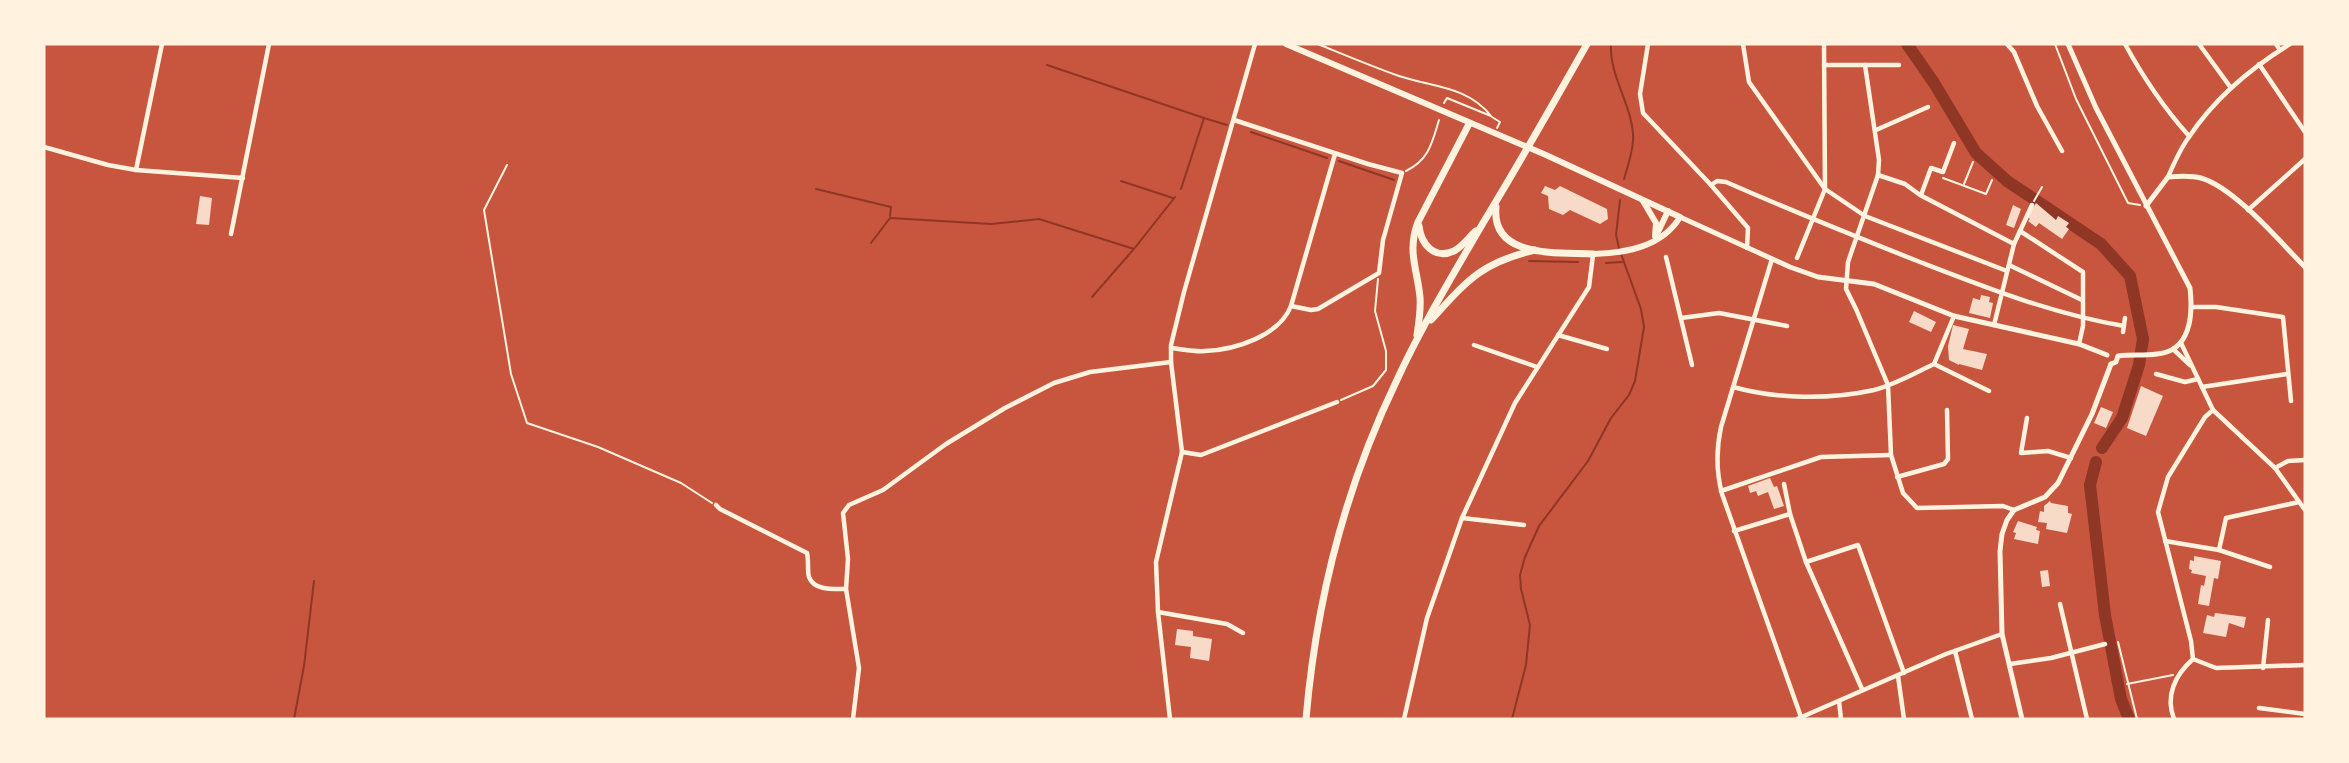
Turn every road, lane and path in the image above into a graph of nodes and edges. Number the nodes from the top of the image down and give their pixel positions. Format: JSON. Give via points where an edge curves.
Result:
{"nodes":[{"id":1,"x":162,"y":44,"type":"edge"},
{"id":2,"x":269,"y":44,"type":"edge"},
{"id":3,"x":1255,"y":44,"type":"edge"},
{"id":4,"x":1286,"y":44,"type":"edge"},
{"id":5,"x":1318,"y":44,"type":"edge"},
{"id":6,"x":1587,"y":44,"type":"edge"},
{"id":7,"x":1648,"y":44,"type":"edge"},
{"id":8,"x":1743,"y":44,"type":"edge"},
{"id":9,"x":1824,"y":44,"type":"edge"},
{"id":10,"x":2007,"y":44,"type":"edge"},
{"id":11,"x":2055,"y":44,"type":"edge"},
{"id":12,"x":2068,"y":44,"type":"edge"},
{"id":13,"x":2125,"y":44,"type":"edge"},
{"id":14,"x":2199,"y":44,"type":"edge"},
{"id":15,"x":2276,"y":44,"type":"edge"},
{"id":16,"x":2290,"y":44,"type":"edge"},
{"id":17,"x":2280,"y":50,"type":"junction"},
{"id":18,"x":2259,"y":64,"type":"junction"},
{"id":19,"x":1824,"y":65,"type":"junction"},
{"id":20,"x":1865,"y":65,"type":"junction"},
{"id":21,"x":1899,"y":65,"type":"dead end"},
{"id":22,"x":2231,"y":88,"type":"junction"},
{"id":23,"x":1444,"y":103,"type":"dead end"},
{"id":24,"x":1928,"y":107,"type":"dead end"},
{"id":25,"x":1491,"y":116,"type":"junction"},
{"id":26,"x":1234,"y":120,"type":"junction"},
{"id":27,"x":1439,"y":120,"type":"dead end"},
{"id":28,"x":1500,"y":122,"type":"dead end"},
{"id":29,"x":1469,"y":124,"type":"junction"},
{"id":30,"x":1876,"y":130,"type":"junction"},
{"id":31,"x":2305,"y":132,"type":"edge"},
{"id":32,"x":2189,"y":136,"type":"junction"},
{"id":33,"x":1954,"y":143,"type":"dead end"},
{"id":34,"x":44,"y":147,"type":"edge"},
{"id":35,"x":2062,"y":151,"type":"dead end"},
{"id":36,"x":1335,"y":154,"type":"junction"},
{"id":37,"x":2305,"y":159,"type":"edge"},
{"id":38,"x":1973,"y":162,"type":"dead end"},
{"id":39,"x":507,"y":165,"type":"dead end"},
{"id":40,"x":136,"y":170,"type":"junction"},
{"id":41,"x":1943,"y":172,"type":"junction"},
{"id":42,"x":1402,"y":173,"type":"junction"},
{"id":43,"x":1878,"y":175,"type":"junction"},
{"id":44,"x":2168,"y":177,"type":"junction"},
{"id":45,"x":243,"y":178,"type":"junction"},
{"id":46,"x":1992,"y":180,"type":"dead end"},
{"id":47,"x":1711,"y":185,"type":"junction"},
{"id":48,"x":1963,"y":185,"type":"junction"},
{"id":49,"x":2042,"y":187,"type":"dead end"},
{"id":50,"x":1825,"y":189,"type":"junction"},
{"id":51,"x":1920,"y":195,"type":"junction"},
{"id":52,"x":1497,"y":199,"type":"junction"},
{"id":53,"x":1642,"y":199,"type":"junction"},
{"id":54,"x":2135,"y":204,"type":"dead end"},
{"id":55,"x":2032,"y":205,"type":"joint"},
{"id":56,"x":2146,"y":206,"type":"junction"},
{"id":57,"x":2248,"y":210,"type":"junction"},
{"id":58,"x":1668,"y":211,"type":"junction"},
{"id":59,"x":1865,"y":216,"type":"junction"},
{"id":60,"x":1680,"y":217,"type":"junction"},
{"id":61,"x":1812,"y":220,"type":"junction"},
{"id":62,"x":1418,"y":222,"type":"junction"},
{"id":63,"x":1484,"y":222,"type":"junction"},
{"id":64,"x":2020,"y":231,"type":"junction"},
{"id":65,"x":231,"y":234,"type":"dead end"},
{"id":66,"x":1655,"y":236,"type":"junction"},
{"id":67,"x":1856,"y":237,"type":"junction"},
{"id":68,"x":2014,"y":244,"type":"junction"},
{"id":69,"x":1647,"y":245,"type":"junction"},
{"id":70,"x":1747,"y":248,"type":"junction"},
{"id":71,"x":1535,"y":250,"type":"junction"},
{"id":72,"x":1593,"y":254,"type":"junction"},
{"id":73,"x":1666,"y":257,"type":"dead end"},
{"id":74,"x":1797,"y":258,"type":"dead end"},
{"id":75,"x":1773,"y":259,"type":"junction"},
{"id":76,"x":2305,"y":267,"type":"edge"},
{"id":77,"x":2008,"y":268,"type":"junction"},
{"id":78,"x":1379,"y":273,"type":"junction"},
{"id":79,"x":1846,"y":281,"type":"junction"},
{"id":80,"x":2000,"y":293,"type":"junction"},
{"id":81,"x":2082,"y":300,"type":"junction"},
{"id":82,"x":1291,"y":306,"type":"junction"},
{"id":83,"x":2192,"y":307,"type":"junction"},
{"id":84,"x":1954,"y":316,"type":"junction"},
{"id":85,"x":1681,"y":318,"type":"junction"},
{"id":86,"x":2125,"y":318,"type":"dead end"},
{"id":87,"x":2082,"y":319,"type":"junction"},
{"id":88,"x":1754,"y":320,"type":"junction"},
{"id":89,"x":1994,"y":325,"type":"junction"},
{"id":90,"x":1787,"y":326,"type":"dead end"},
{"id":91,"x":1422,"y":330,"type":"junction"},
{"id":92,"x":1558,"y":335,"type":"junction"},
{"id":93,"x":1417,"y":339,"type":"junction"},
{"id":94,"x":2181,"y":343,"type":"junction"},
{"id":95,"x":2079,"y":344,"type":"junction"},
{"id":96,"x":1474,"y":345,"type":"dead end"},
{"id":97,"x":1171,"y":348,"type":"junction"},
{"id":98,"x":1607,"y":349,"type":"dead end"},
{"id":99,"x":2173,"y":349,"type":"junction"},
{"id":100,"x":2107,"y":355,"type":"junction"},
{"id":101,"x":2118,"y":356,"type":"junction"},
{"id":102,"x":1171,"y":362,"type":"junction"},
{"id":103,"x":1934,"y":364,"type":"junction"},
{"id":104,"x":2111,"y":364,"type":"junction"},
{"id":105,"x":1692,"y":365,"type":"dead end"},
{"id":106,"x":2190,"y":365,"type":"junction"},
{"id":107,"x":1537,"y":367,"type":"junction"},
{"id":108,"x":2156,"y":374,"type":"dead end"},
{"id":109,"x":2287,"y":374,"type":"junction"},
{"id":110,"x":2198,"y":379,"type":"junction"},
{"id":111,"x":1888,"y":385,"type":"junction"},
{"id":112,"x":1733,"y":387,"type":"junction"},
{"id":113,"x":2202,"y":387,"type":"junction"},
{"id":114,"x":1989,"y":391,"type":"dead end"},
{"id":115,"x":2291,"y":401,"type":"dead end"},
{"id":116,"x":1337,"y":402,"type":"joint"},
{"id":117,"x":1947,"y":410,"type":"dead end"},
{"id":118,"x":2213,"y":410,"type":"junction"},
{"id":119,"x":2027,"y":418,"type":"dead end"},
{"id":120,"x":1182,"y":453,"type":"junction"},
{"id":121,"x":1891,"y":455,"type":"junction"},
{"id":122,"x":2071,"y":458,"type":"junction"},
{"id":123,"x":2305,"y":460,"type":"edge"},
{"id":124,"x":2275,"y":468,"type":"junction"},
{"id":125,"x":1897,"y":477,"type":"junction"},
{"id":126,"x":1783,"y":484,"type":"dead end"},
{"id":127,"x":1721,"y":491,"type":"junction"},
{"id":128,"x":2300,"y":502,"type":"junction"},
{"id":129,"x":716,"y":505,"type":"joint"},
{"id":130,"x":2014,"y":510,"type":"junction"},
{"id":131,"x":2305,"y":510,"type":"edge"},
{"id":132,"x":1790,"y":514,"type":"junction"},
{"id":133,"x":1462,"y":518,"type":"junction"},
{"id":134,"x":1524,"y":525,"type":"dead end"},
{"id":135,"x":1734,"y":531,"type":"junction"},
{"id":136,"x":2165,"y":541,"type":"junction"},
{"id":137,"x":2219,"y":550,"type":"junction"},
{"id":138,"x":1807,"y":562,"type":"junction"},
{"id":139,"x":2270,"y":567,"type":"dead end"},
{"id":140,"x":846,"y":589,"type":"junction"},
{"id":141,"x":2060,"y":604,"type":"dead end"},
{"id":142,"x":1158,"y":612,"type":"junction"},
{"id":143,"x":2268,"y":620,"type":"dead end"},
{"id":144,"x":1243,"y":633,"type":"dead end"},
{"id":145,"x":2002,"y":634,"type":"junction"},
{"id":146,"x":2118,"y":642,"type":"dead end"},
{"id":147,"x":2105,"y":644,"type":"dead end"},
{"id":148,"x":1955,"y":651,"type":"junction"},
{"id":149,"x":2073,"y":653,"type":"junction"},
{"id":150,"x":2193,"y":659,"type":"junction"},
{"id":151,"x":2010,"y":664,"type":"junction"},
{"id":152,"x":2305,"y":665,"type":"edge"},
{"id":153,"x":2263,"y":668,"type":"junction"},
{"id":154,"x":1904,"y":673,"type":"junction"},
{"id":155,"x":2178,"y":674,"type":"junction"},
{"id":156,"x":1898,"y":676,"type":"junction"},
{"id":157,"x":2126,"y":684,"type":"junction"},
{"id":158,"x":1862,"y":689,"type":"junction"},
{"id":159,"x":1839,"y":701,"type":"junction"},
{"id":160,"x":2259,"y":709,"type":"dead end"},
{"id":161,"x":2305,"y":714,"type":"edge"},
{"id":162,"x":1799,"y":718,"type":"edge"},
{"id":163,"x":853,"y":719,"type":"edge"},
{"id":164,"x":1170,"y":719,"type":"edge"},
{"id":165,"x":1306,"y":719,"type":"edge"},
{"id":166,"x":1404,"y":719,"type":"edge"},
{"id":167,"x":1841,"y":719,"type":"edge"},
{"id":168,"x":1904,"y":719,"type":"edge"},
{"id":169,"x":1972,"y":719,"type":"edge"},
{"id":170,"x":2022,"y":719,"type":"edge"},
{"id":171,"x":2087,"y":719,"type":"edge"},
{"id":172,"x":2137,"y":719,"type":"edge"},
{"id":173,"x":2174,"y":719,"type":"edge"}],
"edges":[{"from":1,"to":40,"type":"street"},
{"from":2,"to":45,"type":"street"},
{"from":3,"to":26,"type":"street"},
{"from":4,"to":29,"type":"main road"},
{"from":5,"to":25,"type":"path","via":[[1395,74],[1456,91]]},
{"from":6,"to":52,"type":"highway"},
{"from":7,"to":47,"type":"street","via":[[1640,94],[1643,113]]},
{"from":8,"to":50,"type":"street","via":[[1749,82]]},
{"from":9,"to":19,"type":"street"},
{"from":10,"to":35,"type":"street"},
{"from":11,"to":54,"type":"path","via":[[2104,158],[2127,203]]},
{"from":12,"to":56,"type":"street"},
{"from":13,"to":32,"type":"street","via":[[2169,114]]},
{"from":14,"to":22,"type":"street"},
{"from":15,"to":17,"type":"street"},
{"from":16,"to":17,"type":"street"},
{"from":17,"to":18,"type":"street"},
{"from":18,"to":22,"type":"street"},
{"from":18,"to":31,"type":"street"},
{"from":19,"to":20,"type":"street"},
{"from":19,"to":50,"type":"street"},
{"from":20,"to":21,"type":"street"},
{"from":20,"to":30,"type":"street"},
{"from":22,"to":32,"type":"street"},
{"from":23,"to":25,"type":"path","via":[[1447,98]]},
{"from":24,"to":30,"type":"street"},
{"from":25,"to":28,"type":"path"},
{"from":26,"to":36,"type":"street"},
{"from":26,"to":97,"type":"street"},
{"from":27,"to":42,"type":"path","via":[[1420,164]]},
{"from":29,"to":53,"type":"main road"},
{"from":29,"to":62,"type":"highway"},
{"from":30,"to":43,"type":"street"},
{"from":32,"to":44,"type":"street"},
{"from":33,"to":41,"type":"street"},
{"from":34,"to":40,"type":"street"},
{"from":36,"to":42,"type":"street"},
{"from":36,"to":82,"type":"street"},
{"from":37,"to":57,"type":"street"},
{"from":38,"to":48,"type":"path"},
{"from":39,"to":129,"type":"path","via":[[484,211],[511,374],[527,423],[681,483]]},
{"from":40,"to":45,"type":"street"},
{"from":41,"to":48,"type":"path","via":[[1941,177]]},
{"from":41,"to":51,"type":"street","via":[[1931,168]]},
{"from":42,"to":78,"type":"street"},
{"from":43,"to":51,"type":"street"},
{"from":43,"to":59,"type":"street"},
{"from":44,"to":56,"type":"street"},
{"from":44,"to":57,"type":"street","via":[[2209,181]]},
{"from":45,"to":65,"type":"street"},
{"from":46,"to":48,"type":"path","via":[[1986,194]]},
{"from":47,"to":61,"type":"street","via":[[1726,182]]},
{"from":47,"to":70,"type":"street","via":[[1748,229]]},
{"from":49,"to":55,"type":"path"},
{"from":50,"to":59,"type":"street"},
{"from":50,"to":61,"type":"street"},
{"from":51,"to":68,"type":"street"},
{"from":52,"to":63,"type":"highway"},
{"from":52,"to":71,"type":"highway","via":[[1499,232],[1506,240]]},
{"from":53,"to":58,"type":"main road"},
{"from":53,"to":66,"type":"main road","via":[[1654,218]]},
{"from":55,"to":64,"type":"street"},
{"from":56,"to":83,"type":"street","via":[[2186,279]]},
{"from":57,"to":76,"type":"street"},
{"from":58,"to":60,"type":"main road"},
{"from":58,"to":66,"type":"main road"},
{"from":59,"to":67,"type":"street"},
{"from":59,"to":77,"type":"street"},
{"from":60,"to":69,"type":"main road","via":[[1666,234]]},
{"from":60,"to":70,"type":"street"},
{"from":61,"to":67,"type":"street"},
{"from":61,"to":74,"type":"street"},
{"from":62,"to":63,"type":"highway","via":[[1422,242],[1442,253],[1457,249]]},
{"from":62,"to":93,"type":"highway","via":[[1412,246],[1420,299]]},
{"from":63,"to":91,"type":"highway"},
{"from":64,"to":68,"type":"street"},
{"from":64,"to":81,"type":"street","via":[[2083,272]]},
{"from":66,"to":69,"type":"main road"},
{"from":67,"to":79,"type":"street"},
{"from":67,"to":80,"type":"street"},
{"from":68,"to":77,"type":"street"},
{"from":69,"to":72,"type":"main road"},
{"from":70,"to":75,"type":"street"},
{"from":71,"to":72,"type":"highway"},
{"from":71,"to":91,"type":"highway","via":[[1496,261],[1475,273]]},
{"from":72,"to":92,"type":"street","via":[[1589,288]]},
{"from":73,"to":85,"type":"street"},
{"from":75,"to":79,"type":"street","via":[[1826,280]]},
{"from":75,"to":88,"type":"street"},
{"from":77,"to":80,"type":"street"},
{"from":77,"to":81,"type":"street"},
{"from":78,"to":82,"type":"street","via":[[1318,309]]},
{"from":78,"to":116,"type":"path","via":[[1375,311],[1386,370],[1373,386]]},
{"from":79,"to":84,"type":"street","via":[[1886,287]]},
{"from":79,"to":111,"type":"street"},
{"from":80,"to":87,"type":"street"},
{"from":80,"to":89,"type":"street"},
{"from":81,"to":87,"type":"street"},
{"from":82,"to":97,"type":"street","via":[[1272,329],[1242,344],[1206,352]]},
{"from":83,"to":94,"type":"street"},
{"from":83,"to":109,"type":"street","via":[[2283,317]]},
{"from":84,"to":89,"type":"street"},
{"from":84,"to":103,"type":"street"},
{"from":85,"to":88,"type":"street","via":[[1719,313]]},
{"from":85,"to":105,"type":"street"},
{"from":86,"to":87,"type":"street","via":[[2124,329]]},
{"from":87,"to":95,"type":"street"},
{"from":88,"to":90,"type":"street"},
{"from":88,"to":112,"type":"street"},
{"from":89,"to":95,"type":"street"},
{"from":91,"to":93,"type":"highway"},
{"from":92,"to":98,"type":"street"},
{"from":92,"to":107,"type":"street"},
{"from":93,"to":165,"type":"highway","via":[[1381,414],[1343,517],[1320,614]]},
{"from":94,"to":99,"type":"street"},
{"from":94,"to":106,"type":"street"},
{"from":95,"to":100,"type":"street"},
{"from":96,"to":107,"type":"street"},
{"from":97,"to":102,"type":"street"},
{"from":99,"to":101,"type":"street"},
{"from":99,"to":106,"type":"street"},
{"from":100,"to":101,"type":"street"},
{"from":100,"to":104,"type":"street"},
{"from":101,"to":104,"type":"street"},
{"from":102,"to":120,"type":"street"},
{"from":102,"to":140,"type":"street","via":[[1090,372],[1054,383],[946,444],[883,490],[849,505],[843,513]]},
{"from":103,"to":111,"type":"street"},
{"from":103,"to":114,"type":"street"},
{"from":104,"to":122,"type":"street"},
{"from":106,"to":110,"type":"street"},
{"from":107,"to":133,"type":"street","via":[[1507,418]]},
{"from":108,"to":110,"type":"street","via":[[2185,382]]},
{"from":109,"to":113,"type":"street"},
{"from":109,"to":115,"type":"street"},
{"from":110,"to":113,"type":"street"},
{"from":111,"to":112,"type":"street","via":[[1805,397],[1765,395]]},
{"from":111,"to":121,"type":"street"},
{"from":112,"to":127,"type":"street","via":[[1717,450]]},
{"from":113,"to":118,"type":"street"},
{"from":116,"to":120,"type":"street","via":[[1201,455]]},
{"from":117,"to":125,"type":"street","via":[[1948,459]]},
{"from":118,"to":124,"type":"street"},
{"from":118,"to":136,"type":"street","via":[[2165,482],[2158,512]]},
{"from":119,"to":122,"type":"street","via":[[2021,453],[2048,451]]},
{"from":120,"to":142,"type":"street","via":[[1156,562]]},
{"from":121,"to":125,"type":"street"},
{"from":121,"to":127,"type":"street","via":[[1821,457]]},
{"from":122,"to":130,"type":"street","via":[[2049,494]]},
{"from":123,"to":124,"type":"street"},
{"from":124,"to":128,"type":"street"},
{"from":125,"to":130,"type":"street","via":[[1917,508],[2003,506]]},
{"from":126,"to":132,"type":"street"},
{"from":127,"to":135,"type":"street"},
{"from":128,"to":131,"type":"street"},
{"from":128,"to":137,"type":"street","via":[[2226,518]]},
{"from":129,"to":140,"type":"street","via":[[807,553],[809,576],[815,584]]},
{"from":130,"to":145,"type":"street","via":[[2000,551]]},
{"from":132,"to":135,"type":"street"},
{"from":132,"to":138,"type":"street"},
{"from":133,"to":134,"type":"street"},
{"from":133,"to":166,"type":"street","via":[[1429,609]]},
{"from":135,"to":162,"type":"street"},
{"from":136,"to":137,"type":"street"},
{"from":136,"to":150,"type":"street"},
{"from":137,"to":139,"type":"street"},
{"from":138,"to":154,"type":"street","via":[[1858,545]]},
{"from":138,"to":158,"type":"street"},
{"from":140,"to":163,"type":"street","via":[[859,668]]},
{"from":141,"to":149,"type":"street"},
{"from":142,"to":144,"type":"street","via":[[1212,620]]},
{"from":142,"to":164,"type":"street"},
{"from":143,"to":153,"type":"street"},
{"from":145,"to":148,"type":"street"},
{"from":145,"to":151,"type":"street"},
{"from":146,"to":157,"type":"path"},
{"from":147,"to":149,"type":"street"},
{"from":148,"to":154,"type":"street"},
{"from":148,"to":169,"type":"street"},
{"from":149,"to":151,"type":"street"},
{"from":149,"to":171,"type":"street"},
{"from":150,"to":153,"type":"street","via":[[2216,668]]},
{"from":150,"to":155,"type":"street"},
{"from":151,"to":170,"type":"street"},
{"from":152,"to":153,"type":"street"},
{"from":154,"to":156,"type":"street"},
{"from":155,"to":157,"type":"path"},
{"from":155,"to":173,"type":"street","via":[[2170,699]]},
{"from":156,"to":158,"type":"street"},
{"from":156,"to":168,"type":"street"},
{"from":157,"to":172,"type":"path"},
{"from":158,"to":159,"type":"street"},
{"from":159,"to":162,"type":"street"},
{"from":159,"to":167,"type":"street"},
{"from":160,"to":161,"type":"street"}]}
